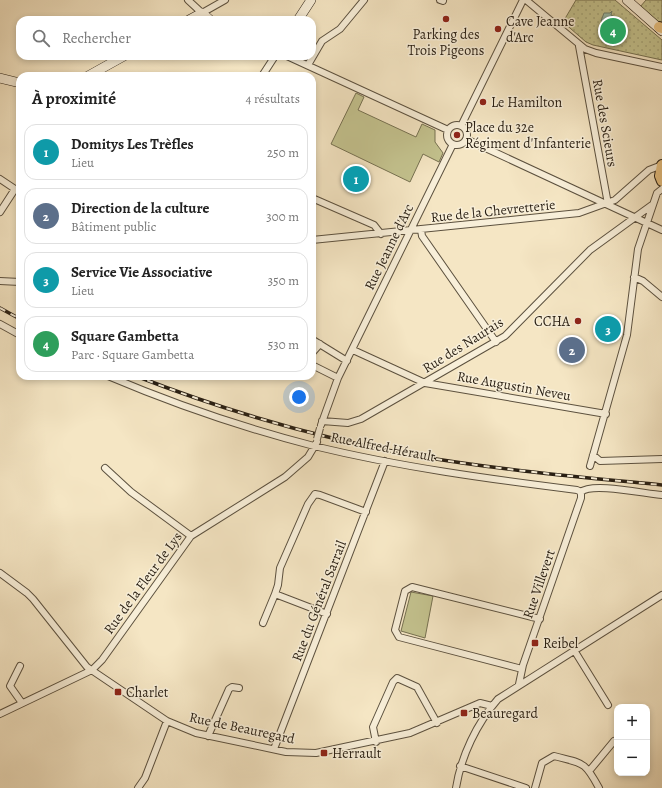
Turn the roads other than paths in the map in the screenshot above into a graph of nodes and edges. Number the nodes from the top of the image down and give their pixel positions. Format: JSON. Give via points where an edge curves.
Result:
{"nodes":[{"id":1,"x":188,"y":0,"type":"edge"},
{"id":2,"x":225,"y":0,"type":"edge"},
{"id":3,"x":311,"y":0,"type":"edge"},
{"id":4,"x":364,"y":0,"type":"edge"},
{"id":5,"x":523,"y":0,"type":"edge"},
{"id":6,"x":526,"y":0,"type":"edge"},
{"id":7,"x":627,"y":0,"type":"edge"},
{"id":8,"x":202,"y":13,"type":"junction"},
{"id":9,"x":196,"y":16,"type":"edge"},
{"id":10,"x":205,"y":16,"type":"edge"},
{"id":11,"x":301,"y":16,"type":"edge"},
{"id":12,"x":661,"y":28,"type":"edge"},
{"id":13,"x":579,"y":46,"type":"junction"},
{"id":14,"x":316,"y":51,"type":"edge"},
{"id":15,"x":117,"y":60,"type":"edge"},
{"id":16,"x":272,"y":60,"type":"edge"},
{"id":17,"x":297,"y":60,"type":"edge"},
{"id":18,"x":311,"y":60,"type":"edge"},
{"id":19,"x":308,"y":65,"type":"junction"},
{"id":20,"x":662,"y":66,"type":"edge"},
{"id":21,"x":95,"y":72,"type":"edge"},
{"id":22,"x":265,"y":72,"type":"edge"},
{"id":23,"x":0,"y":78,"type":"edge"},
{"id":24,"x":16,"y":82,"type":"edge"},
{"id":25,"x":461,"y":126,"type":"junction"},
{"id":26,"x":448,"y":130,"type":"junction"},
{"id":27,"x":466,"y":139,"type":"junction"},
{"id":28,"x":453,"y":144,"type":"junction"},
{"id":29,"x":662,"y":165,"type":"edge"},
{"id":30,"x":0,"y":179,"type":"edge"},
{"id":31,"x":662,"y":181,"type":"edge"},
{"id":32,"x":16,"y":189,"type":"edge"},
{"id":33,"x":662,"y":189,"type":"edge"},
{"id":34,"x":16,"y":192,"type":"edge"},
{"id":35,"x":316,"y":200,"type":"edge"},
{"id":36,"x":608,"y":204,"type":"junction"},
{"id":37,"x":652,"y":205,"type":"junction"},
{"id":38,"x":0,"y":212,"type":"edge"},
{"id":39,"x":633,"y":217,"type":"junction"},
{"id":40,"x":646,"y":223,"type":"junction"},
{"id":41,"x":421,"y":230,"type":"junction"},
{"id":42,"x":662,"y":230,"type":"edge"},
{"id":43,"x":411,"y":231,"type":"junction"},
{"id":44,"x":381,"y":234,"type":"junction"},
{"id":45,"x":316,"y":240,"type":"edge"},
{"id":46,"x":634,"y":277,"type":"junction"},
{"id":47,"x":0,"y":281,"type":"edge"},
{"id":48,"x":16,"y":282,"type":"edge"},
{"id":49,"x":662,"y":297,"type":"edge"},
{"id":50,"x":0,"y":324,"type":"edge"},
{"id":51,"x":16,"y":333,"type":"edge"},
{"id":52,"x":316,"y":342,"type":"edge"},
{"id":53,"x":496,"y":342,"type":"junction"},
{"id":54,"x":320,"y":344,"type":"junction"},
{"id":55,"x":316,"y":348,"type":"edge"},
{"id":56,"x":352,"y":350,"type":"junction"},
{"id":57,"x":347,"y":361,"type":"junction"},
{"id":58,"x":316,"y":367,"type":"edge"},
{"id":59,"x":338,"y":378,"type":"junction"},
{"id":60,"x":118,"y":380,"type":"edge"},
{"id":61,"x":425,"y":383,"type":"junction"},
{"id":62,"x":606,"y":414,"type":"junction"},
{"id":63,"x":322,"y":421,"type":"junction"},
{"id":64,"x":316,"y":446,"type":"junction"},
{"id":65,"x":593,"y":455,"type":"junction"},
{"id":66,"x":662,"y":459,"type":"edge"},
{"id":67,"x":385,"y":461,"type":"junction"},
{"id":68,"x":590,"y":466,"type":"dead end"},
{"id":69,"x":104,"y":468,"type":"dead end"},
{"id":70,"x":581,"y":492,"type":"junction"},
{"id":71,"x":662,"y":495,"type":"edge"},
{"id":72,"x":366,"y":512,"type":"junction"},
{"id":73,"x":191,"y":536,"type":"junction"},
{"id":74,"x":0,"y":573,"type":"edge"},
{"id":75,"x":275,"y":594,"type":"junction"},
{"id":76,"x":662,"y":595,"type":"edge"},
{"id":77,"x":327,"y":614,"type":"junction"},
{"id":78,"x":540,"y":619,"type":"junction"},
{"id":79,"x":263,"y":623,"type":"dead end"},
{"id":80,"x":574,"y":650,"type":"junction"},
{"id":81,"x":20,"y":666,"type":"dead end"},
{"id":82,"x":522,"y":668,"type":"junction"},
{"id":83,"x":92,"y":670,"type":"junction"},
{"id":84,"x":519,"y":684,"type":"junction"},
{"id":85,"x":239,"y":688,"type":"dead end"},
{"id":86,"x":22,"y":703,"type":"junction"},
{"id":87,"x":608,"y":705,"type":"dead end"},
{"id":88,"x":492,"y":706,"type":"junction"},
{"id":89,"x":0,"y":714,"type":"edge"},
{"id":90,"x":167,"y":721,"type":"junction"},
{"id":91,"x":437,"y":723,"type":"junction"},
{"id":92,"x":208,"y":736,"type":"junction"},
{"id":93,"x":614,"y":741,"type":"dead end"},
{"id":94,"x":376,"y":742,"type":"junction"},
{"id":95,"x":274,"y":749,"type":"junction"},
{"id":96,"x":460,"y":766,"type":"junction"},
{"id":97,"x":590,"y":770,"type":"junction"},
{"id":98,"x":138,"y":788,"type":"edge"},
{"id":99,"x":456,"y":788,"type":"edge"},
{"id":100,"x":526,"y":788,"type":"edge"},
{"id":101,"x":535,"y":788,"type":"edge"},
{"id":102,"x":599,"y":788,"type":"edge"}],
"edges":[{"from":1,"to":8,"type":"street"},
{"from":2,"to":8,"type":"street"},
{"from":3,"to":11,"type":"street"},
{"from":4,"to":14,"type":"street","via":[[340,29],[322,41]]},
{"from":5,"to":25,"type":"street"},
{"from":6,"to":13,"type":"street"},
{"from":7,"to":12,"type":"street","via":[[637,4]]},
{"from":8,"to":9,"type":"street"},
{"from":8,"to":10,"type":"street"},
{"from":13,"to":20,"type":"street","via":[[596,53]]},
{"from":13,"to":36,"type":"street","name":"Rue des Scieurs"},
{"from":15,"to":21,"type":"street"},
{"from":16,"to":22,"type":"street"},
{"from":17,"to":19,"type":"street"},
{"from":18,"to":19,"type":"street"},
{"from":19,"to":26,"type":"street"},
{"from":23,"to":24,"type":"street"},
{"from":25,"to":26,"type":"street","via":[[455,125]]},
{"from":25,"to":27,"type":"street","via":[[466,130]]},
{"from":26,"to":28,"type":"street","via":[[448,139]]},
{"from":27,"to":28,"type":"street","via":[[459,144]]},
{"from":27,"to":36,"type":"street"},
{"from":28,"to":43,"type":"street","name":"Rue Jeanne d'Arc"},
{"from":29,"to":31,"type":"main road"},
{"from":29,"to":36,"type":"street","name":"Rue de la Chevretterie","via":[[649,170]]},
{"from":30,"to":32,"type":"street"},
{"from":33,"to":37,"type":"street","via":[[657,193]]},
{"from":34,"to":38,"type":"street"},
{"from":35,"to":44,"type":"street","via":[[374,224]]},
{"from":36,"to":39,"type":"street"},
{"from":36,"to":41,"type":"street","name":"Rue de la Chevretterie","via":[[568,215]]},
{"from":37,"to":39,"type":"street","name":"Rue des Naurais"},
{"from":37,"to":40,"type":"street"},
{"from":39,"to":40,"type":"street"},
{"from":39,"to":53,"type":"street","name":"Rue des Naurais","via":[[590,250],[505,336]]},
{"from":40,"to":42,"type":"street"},
{"from":40,"to":46,"type":"street","via":[[638,249]]},
{"from":41,"to":43,"type":"street","name":"Rue de la Chevretterie"},
{"from":41,"to":53,"type":"street","via":[[422,236]]},
{"from":43,"to":44,"type":"street","name":"Rue de la Chevretterie"},
{"from":43,"to":56,"type":"street","name":"Rue Jeanne d'Arc"},
{"from":44,"to":45,"type":"street","name":"Rue de la Chevretterie"},
{"from":46,"to":49,"type":"street"},
{"from":46,"to":62,"type":"street","via":[[627,335]]},
{"from":47,"to":48,"type":"street"},
{"from":50,"to":51,"type":"street"},
{"from":52,"to":54,"type":"street"},
{"from":53,"to":61,"type":"street","name":"Rue des Naurais"},
{"from":54,"to":55,"type":"street"},
{"from":54,"to":57,"type":"street"},
{"from":56,"to":57,"type":"street","name":"Rue Jeanne d'Arc"},
{"from":56,"to":61,"type":"street","name":"Rue Augustin Neveu"},
{"from":57,"to":59,"type":"street","name":"Rue Jeanne d'Arc"},
{"from":58,"to":59,"type":"street"},
{"from":59,"to":63,"type":"street","name":"Rue Jeanne d'Arc"},
{"from":60,"to":64,"type":"street","name":"Rue Alfred Hérault","via":[[204,413]]},
{"from":61,"to":62,"type":"street","name":"Rue Augustin Neveu"},
{"from":61,"to":63,"type":"street","name":"Rue des Naurais","via":[[354,422]]},
{"from":62,"to":65,"type":"street"},
{"from":63,"to":64,"type":"street","name":"Rue Jeanne d'Arc","bridge":true},
{"from":64,"to":67,"type":"street","name":"Rue Alfred Hérault"},
{"from":64,"to":73,"type":"street","name":"Rue de la Fleur de Lys","via":[[308,457],[285,477]]},
{"from":65,"to":66,"type":"street","via":[[600,461]]},
{"from":65,"to":68,"type":"street"},
{"from":67,"to":70,"type":"street","name":"Rue Alfred Hérault"},
{"from":67,"to":72,"type":"street","name":"Rue du Général Sarrail"},
{"from":69,"to":73,"type":"street","via":[[131,492]]},
{"from":70,"to":71,"type":"street","name":"Rue Alfred Hérault","via":[[598,488]]},
{"from":70,"to":78,"type":"street","name":"Rue Villevert"},
{"from":72,"to":75,"type":"street","via":[[315,494],[308,504],[280,568]]},
{"from":72,"to":77,"type":"street","name":"Rue du Général Sarrail"},
{"from":73,"to":83,"type":"street","name":"Rue de la Fleur de Lys","via":[[102,660]]},
{"from":74,"to":83,"type":"street","name":"Rue de Beauregard","via":[[27,592]]},
{"from":75,"to":77,"type":"street"},
{"from":75,"to":79,"type":"street"},
{"from":76,"to":80,"type":"street"},
{"from":77,"to":95,"type":"street","name":"Rue du Général Sarrail"},
{"from":78,"to":82,"type":"street","name":"Rue Villevert"},
{"from":78,"to":82,"type":"street","via":[[412,587],[405,591],[395,630],[399,637]]},
{"from":80,"to":84,"type":"street"},
{"from":80,"to":87,"type":"street"},
{"from":81,"to":86,"type":"street","via":[[10,686]]},
{"from":82,"to":84,"type":"street","name":"Rue Villevert"},
{"from":83,"to":86,"type":"street"},
{"from":83,"to":90,"type":"street","name":"Rue de Beauregard"},
{"from":84,"to":88,"type":"street","via":[[504,693]]},
{"from":85,"to":92,"type":"street","via":[[229,689]]},
{"from":86,"to":89,"type":"street"},
{"from":88,"to":91,"type":"street","name":"Rue de Beauregard","via":[[480,703]]},
{"from":88,"to":96,"type":"street"},
{"from":90,"to":92,"type":"street","name":"Rue de Beauregard"},
{"from":90,"to":98,"type":"street","via":[[145,778]]},
{"from":91,"to":94,"type":"street","name":"Rue de Beauregard"},
{"from":91,"to":94,"type":"street","via":[[417,687],[397,678],[373,727]]},
{"from":92,"to":95,"type":"street","name":"Rue de Beauregard"},
{"from":93,"to":97,"type":"street"},
{"from":94,"to":95,"type":"street","name":"Rue de Beauregard","via":[[316,753]]},
{"from":96,"to":99,"type":"street"},
{"from":96,"to":100,"type":"street"},
{"from":97,"to":101,"type":"street","via":[[583,764],[554,756],[542,763]]},
{"from":97,"to":102,"type":"street"}]}
